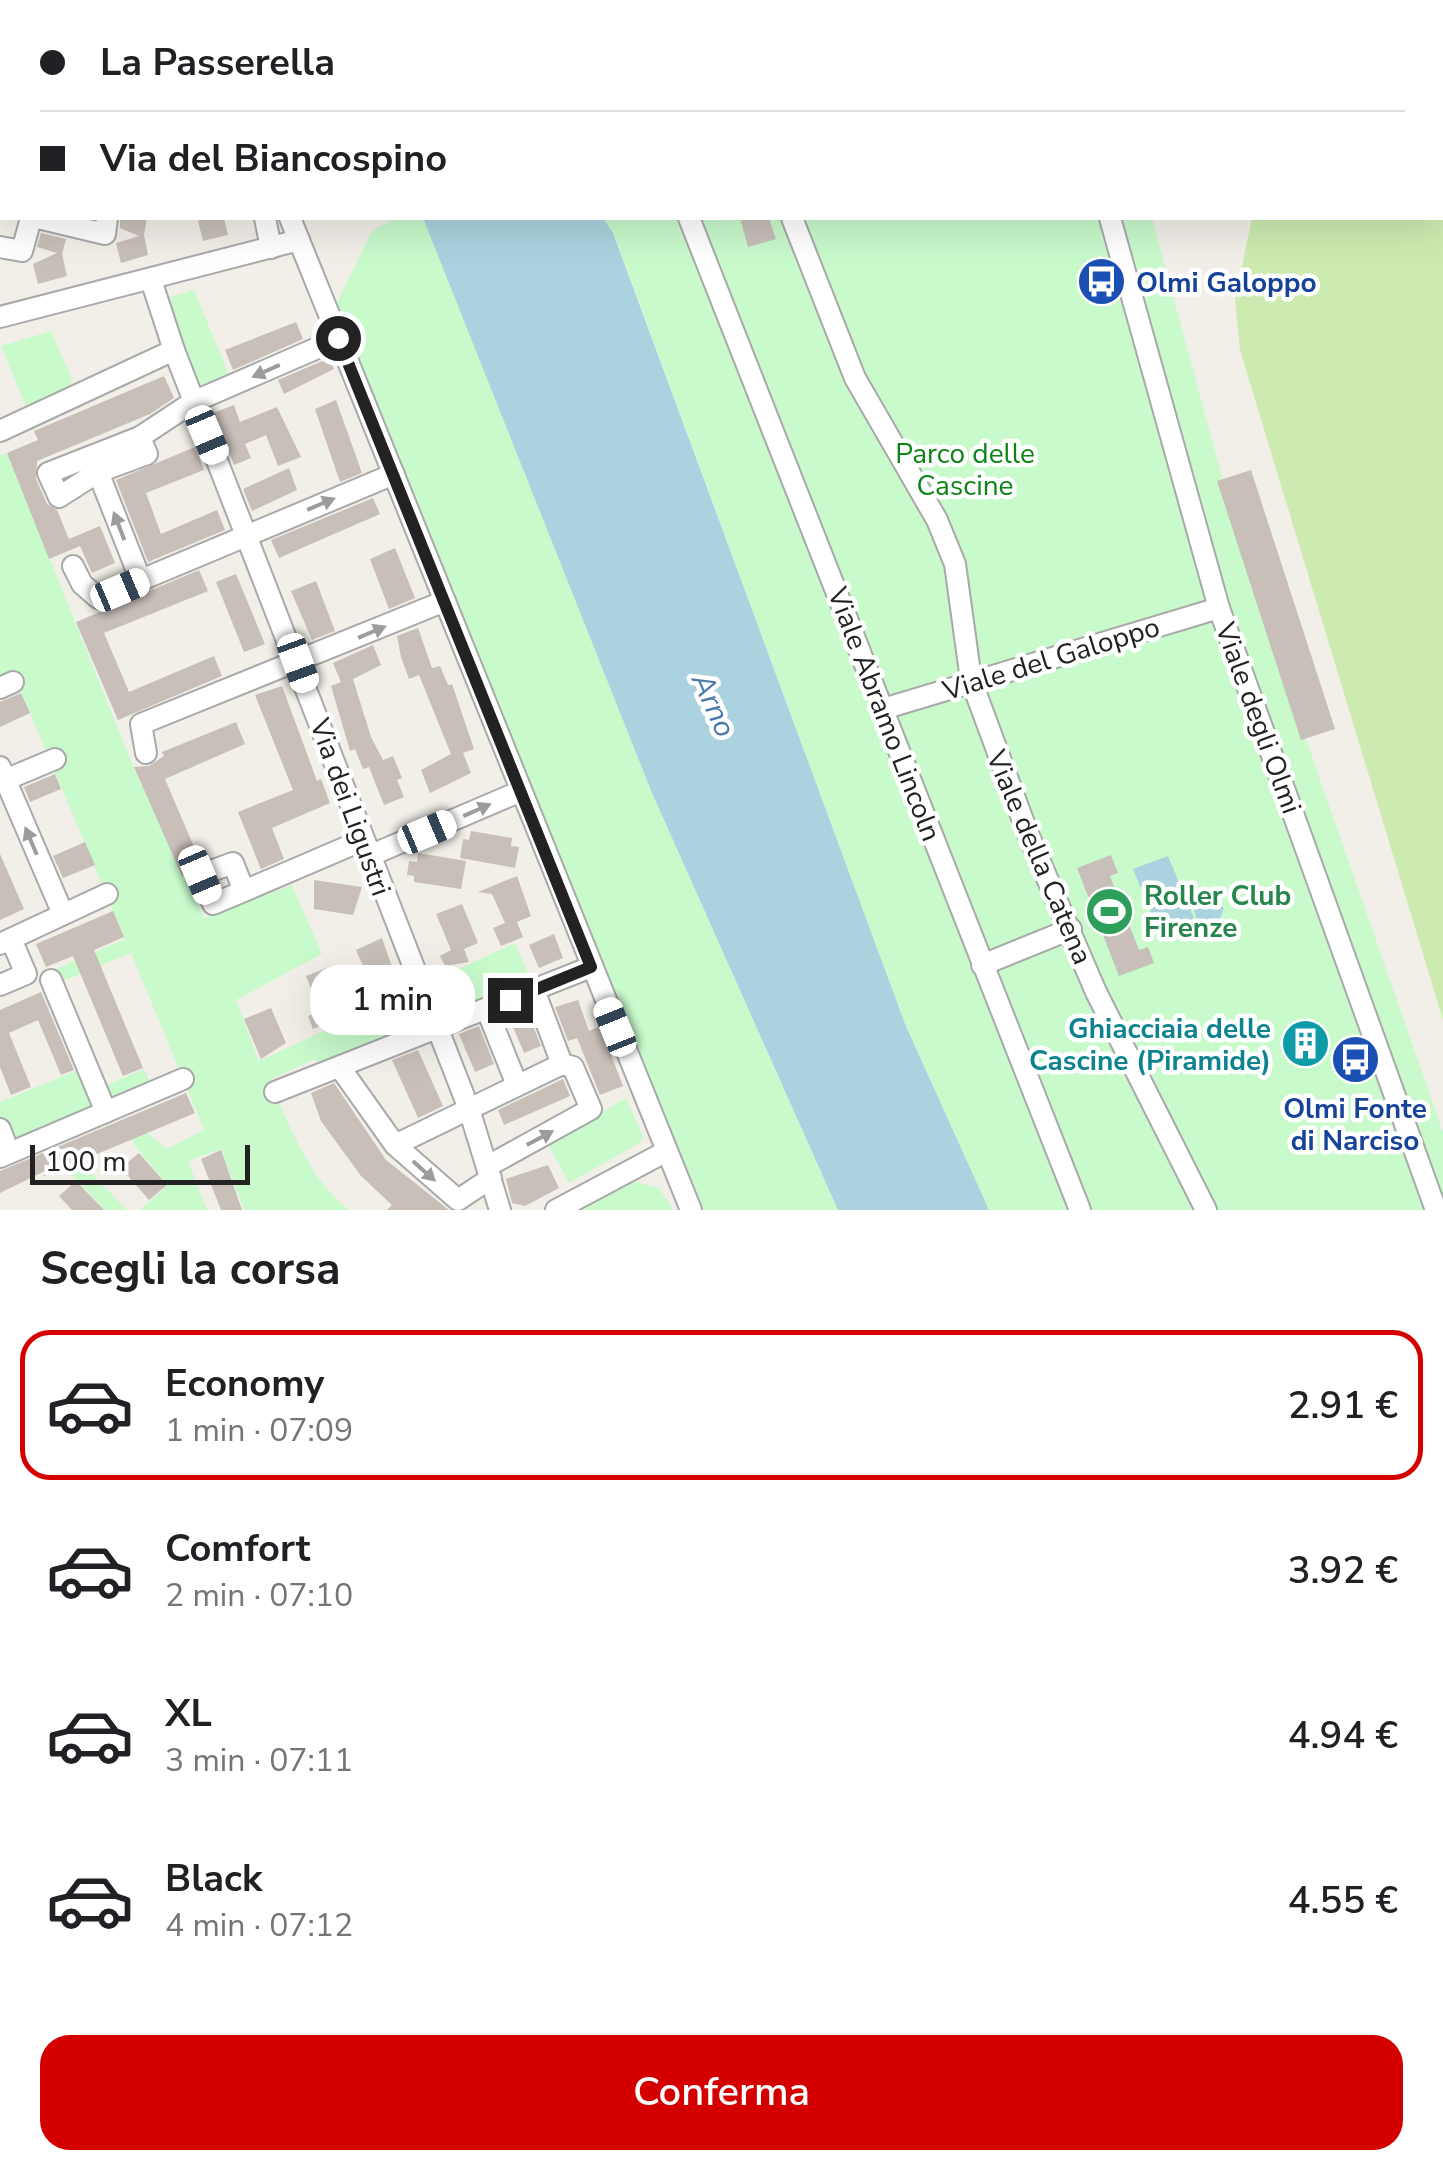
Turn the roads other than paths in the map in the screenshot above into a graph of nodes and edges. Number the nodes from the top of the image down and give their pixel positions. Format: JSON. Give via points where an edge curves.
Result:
{"nodes":[{"id":1,"x":33,"y":220,"type":"edge"},
{"id":2,"x":43,"y":220,"type":"edge"},
{"id":3,"x":107,"y":220,"type":"edge"},
{"id":4,"x":265,"y":220,"type":"edge"},
{"id":5,"x":291,"y":220,"type":"edge"},
{"id":6,"x":691,"y":220,"type":"edge"},
{"id":7,"x":793,"y":220,"type":"edge"},
{"id":8,"x":1111,"y":220,"type":"edge"},
{"id":9,"x":300,"y":240,"type":"junction"},
{"id":10,"x":0,"y":247,"type":"edge"},
{"id":11,"x":271,"y":248,"type":"junction"},
{"id":12,"x":151,"y":280,"type":"junction"},
{"id":13,"x":0,"y":317,"type":"edge"},
{"id":14,"x":338,"y":338,"type":"junction"},
{"id":15,"x":174,"y":350,"type":"junction"},
{"id":16,"x":193,"y":402,"type":"junction"},
{"id":17,"x":0,"y":430,"type":"edge"},
{"id":18,"x":140,"y":437,"type":"junction"},
{"id":19,"x":98,"y":472,"type":"junction"},
{"id":20,"x":394,"y":474,"type":"junction"},
{"id":21,"x":248,"y":535,"type":"junction"},
{"id":22,"x":72,"y":566,"type":"dead end"},
{"id":23,"x":141,"y":581,"type":"junction"},
{"id":24,"x":445,"y":601,"type":"junction"},
{"id":25,"x":1219,"y":608,"type":"junction"},
{"id":26,"x":298,"y":663,"type":"junction"},
{"id":27,"x":971,"y":680,"type":"junction"},
{"id":28,"x":883,"y":709,"type":"junction"},
{"id":29,"x":146,"y":753,"type":"dead end"},
{"id":30,"x":55,"y":759,"type":"dead end"},
{"id":31,"x":3,"y":774,"type":"edge"},
{"id":32,"x":521,"y":791,"type":"junction"},
{"id":33,"x":366,"y":848,"type":"junction"},
{"id":34,"x":244,"y":891,"type":"dead end"},
{"id":35,"x":107,"y":894,"type":"dead end"},
{"id":36,"x":63,"y":914,"type":"junction"},
{"id":37,"x":1071,"y":929,"type":"junction"},
{"id":38,"x":5,"y":942,"type":"edge"},
{"id":39,"x":982,"y":965,"type":"junction"},
{"id":40,"x":591,"y":967,"type":"junction"},
{"id":41,"x":51,"y":980,"type":"dead end"},
{"id":42,"x":0,"y":985,"type":"edge"},
{"id":43,"x":534,"y":990,"type":"junction"},
{"id":44,"x":487,"y":1010,"type":"junction"},
{"id":45,"x":436,"y":1032,"type":"junction"},
{"id":46,"x":562,"y":1064,"type":"junction"},
{"id":47,"x":341,"y":1068,"type":"junction"},
{"id":48,"x":183,"y":1079,"type":"dead end"},
{"id":49,"x":517,"y":1086,"type":"junction"},
{"id":50,"x":275,"y":1092,"type":"dead end"},
{"id":51,"x":468,"y":1109,"type":"junction"},
{"id":52,"x":106,"y":1112,"type":"junction"},
{"id":53,"x":0,"y":1129,"type":"edge"},
{"id":54,"x":396,"y":1145,"type":"junction"},
{"id":55,"x":665,"y":1152,"type":"junction"},
{"id":56,"x":5,"y":1155,"type":"edge"},
{"id":57,"x":489,"y":1172,"type":"junction"},
{"id":58,"x":500,"y":1210,"type":"edge"},
{"id":59,"x":556,"y":1210,"type":"edge"},
{"id":60,"x":691,"y":1210,"type":"edge"},
{"id":61,"x":1080,"y":1210,"type":"edge"},
{"id":62,"x":1206,"y":1210,"type":"edge"},
{"id":63,"x":1436,"y":1210,"type":"edge"}],
"edges":[{"from":1,"to":10,"type":"street","via":[[22,250]]},
{"from":2,"to":3,"type":"street","via":[[105,234]]},
{"from":4,"to":11,"type":"street"},
{"from":5,"to":9,"type":"street"},
{"from":6,"to":28,"type":"street","name":"Viale Abramo Lincoln"},
{"from":7,"to":27,"type":"street","name":"Viale della Catena","via":[[855,378],[955,564]]},
{"from":8,"to":25,"type":"street","name":"Viale degli Olmi"},
{"from":9,"to":11,"type":"street"},
{"from":9,"to":14,"type":"street"},
{"from":11,"to":12,"type":"street"},
{"from":12,"to":13,"type":"street"},
{"from":12,"to":15,"type":"street","name":"Via dei Ligustri"},
{"from":14,"to":16,"type":"street","one_way":true},
{"from":14,"to":20,"type":"street"},
{"from":15,"to":16,"type":"street","name":"Via dei Ligustri"},
{"from":15,"to":17,"type":"street"},
{"from":16,"to":18,"type":"street"},
{"from":16,"to":21,"type":"street","name":"Via dei Ligustri"},
{"from":18,"to":19,"type":"street","via":[[146,454]]},
{"from":18,"to":19,"type":"street","via":[[48,473],[58,497]]},
{"from":23,"to":19,"type":"street","one_way":true},
{"from":21,"to":20,"type":"street","one_way":true},
{"from":20,"to":24,"type":"street"},
{"from":21,"to":23,"type":"street"},
{"from":21,"to":26,"type":"street","name":"Via dei Ligustri"},
{"from":22,"to":23,"type":"street","via":[[98,598]]},
{"from":26,"to":24,"type":"street","one_way":true},
{"from":24,"to":32,"type":"street"},
{"from":25,"to":27,"type":"street","name":"Viale del Galoppo"},
{"from":25,"to":63,"type":"street","name":"Viale degli Olmi"},
{"from":26,"to":29,"type":"street","via":[[141,724]]},
{"from":26,"to":33,"type":"street","name":"Via dei Ligustri"},
{"from":27,"to":28,"type":"street","name":"Viale del Galoppo"},
{"from":27,"to":37,"type":"street","name":"Viale della Catena"},
{"from":28,"to":39,"type":"street","name":"Viale Abramo Lincoln"},
{"from":30,"to":31,"type":"street"},
{"from":36,"to":31,"type":"street","one_way":true},
{"from":33,"to":32,"type":"street","one_way":true},
{"from":32,"to":40,"type":"street"},
{"from":33,"to":34,"type":"street"},
{"from":33,"to":45,"type":"street","name":"Via dei Ligustri"},
{"from":35,"to":36,"type":"street"},
{"from":36,"to":38,"type":"street"},
{"from":37,"to":39,"type":"street"},
{"from":37,"to":62,"type":"street","name":"Viale della Catena"},
{"from":38,"to":42,"type":"street","via":[[26,974]]},
{"from":39,"to":61,"type":"street","name":"Viale Abramo Lincoln"},
{"from":40,"to":43,"type":"street"},
{"from":40,"to":55,"type":"street"},
{"from":41,"to":52,"type":"street"},
{"from":43,"to":44,"type":"street"},
{"from":43,"to":46,"type":"street"},
{"from":44,"to":45,"type":"street"},
{"from":44,"to":49,"type":"street"},
{"from":45,"to":47,"type":"street"},
{"from":45,"to":51,"type":"street","name":"Via dei Ligustri"},
{"from":46,"to":49,"type":"street"},
{"from":57,"to":46,"type":"street","one_way":true,"via":[[591,1109],[573,1067]]},
{"from":47,"to":50,"type":"street"},
{"from":47,"to":54,"type":"street"},
{"from":48,"to":52,"type":"street"},
{"from":49,"to":51,"type":"street"},
{"from":51,"to":54,"type":"street"},
{"from":51,"to":57,"type":"street","name":"Via dei Ligustri"},
{"from":52,"to":56,"type":"street"},
{"from":53,"to":56,"type":"street"},
{"from":54,"to":57,"type":"street","one_way":true,"via":[[458,1200]]},
{"from":55,"to":59,"type":"street"},
{"from":55,"to":60,"type":"street"},
{"from":57,"to":58,"type":"street","name":"Via dei Ligustri"}]}
